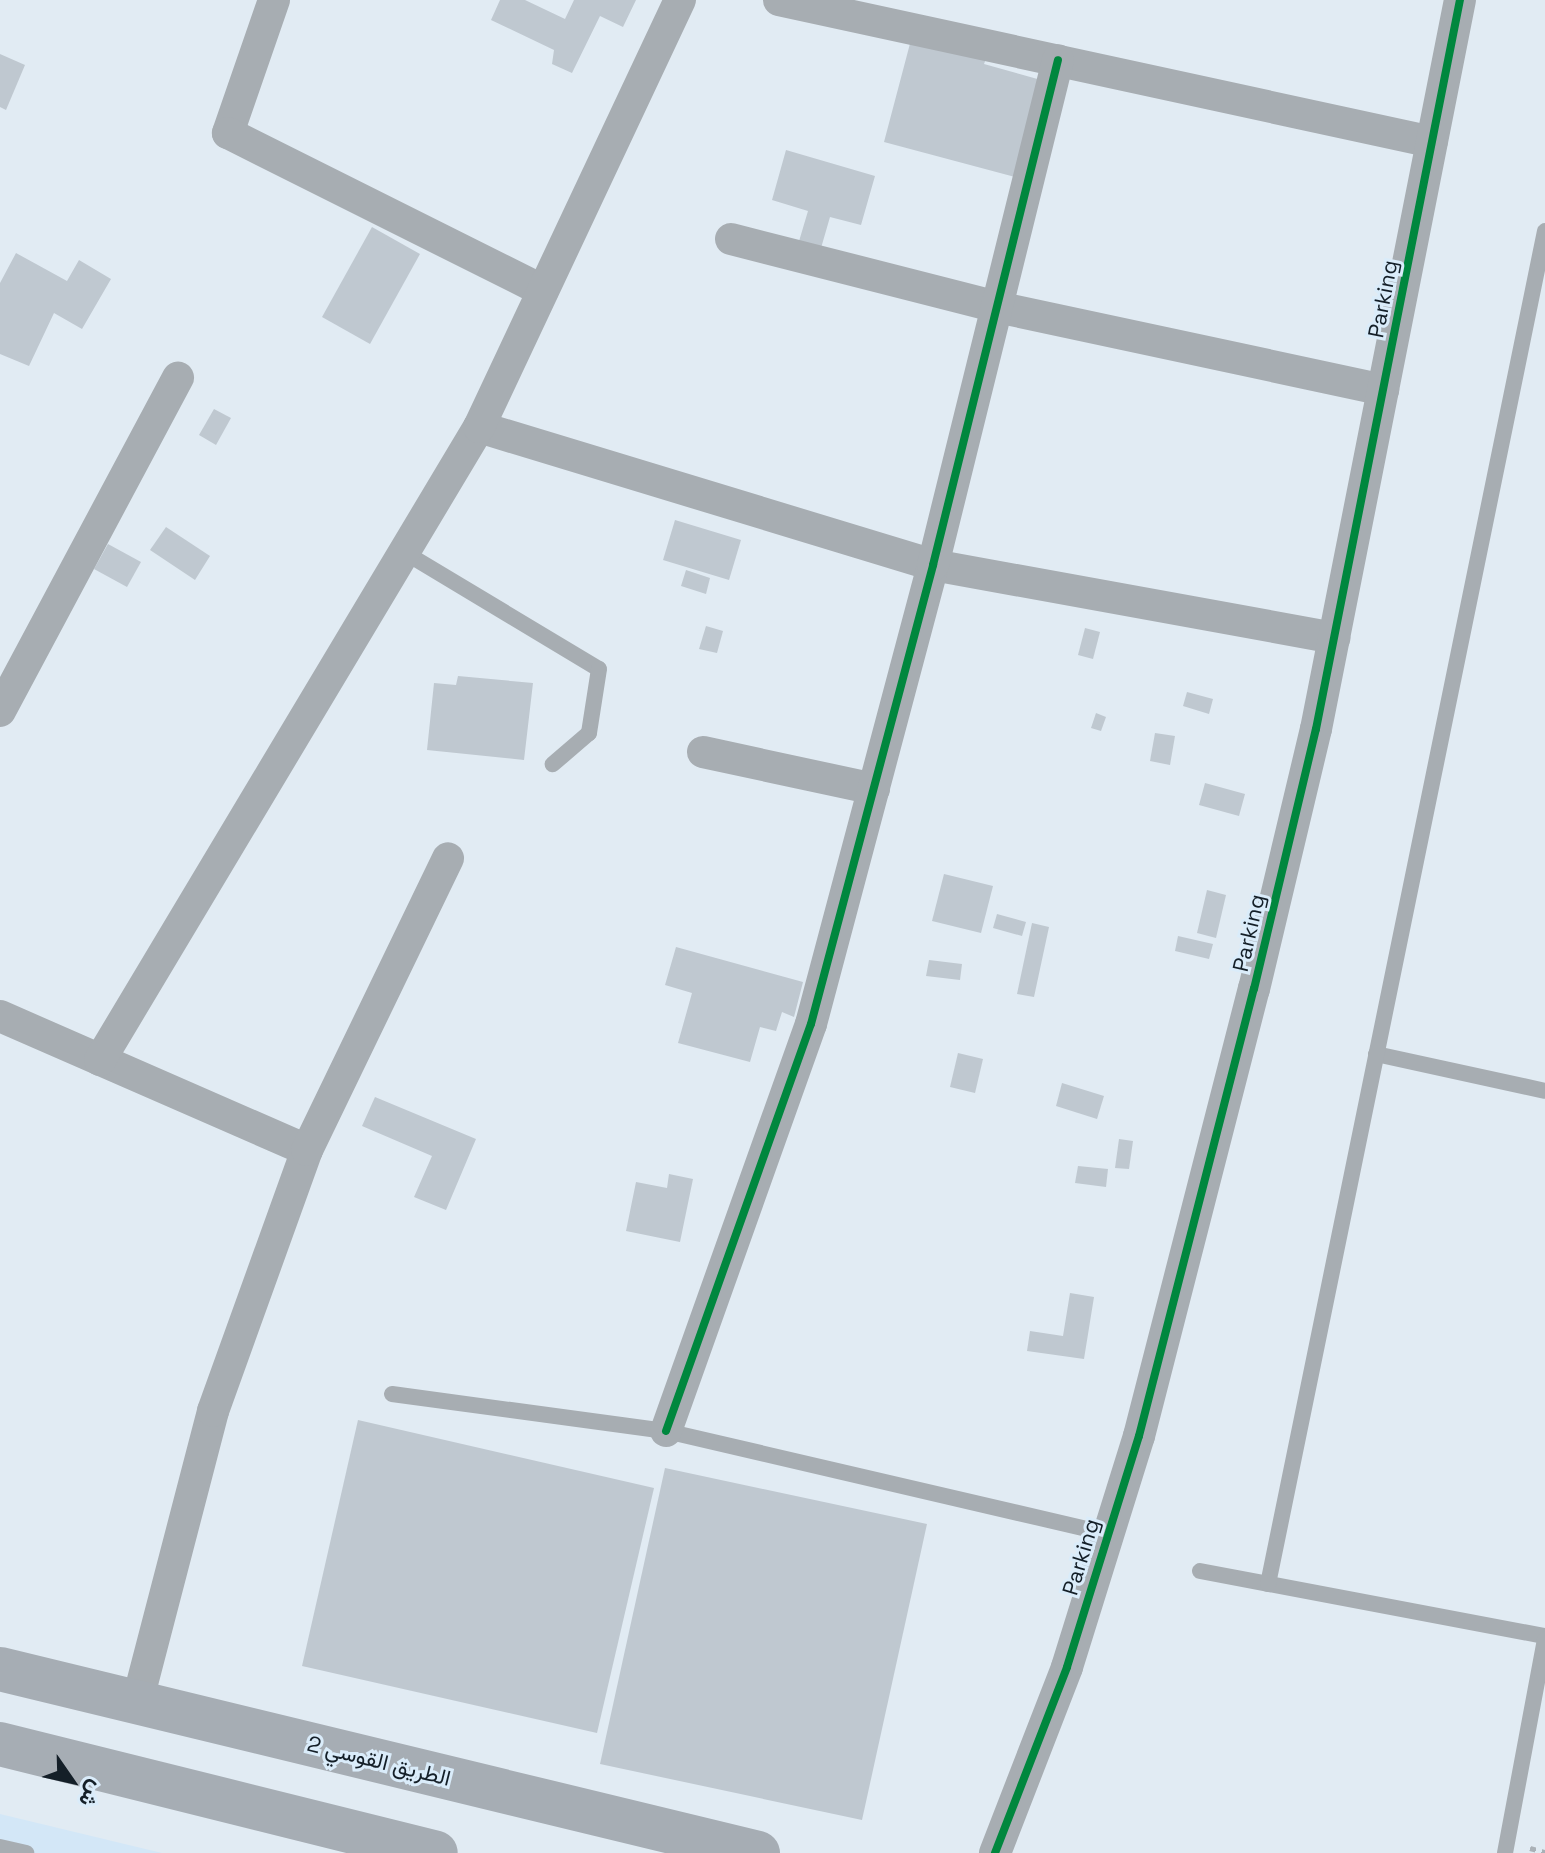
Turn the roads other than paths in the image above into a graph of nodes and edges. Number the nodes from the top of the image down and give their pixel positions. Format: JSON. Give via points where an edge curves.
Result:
{"nodes":[{"id":1,"x":274,"y":0,"type":"edge"},
{"id":2,"x":680,"y":0,"type":"edge"},
{"id":3,"x":779,"y":0,"type":"edge"},
{"id":4,"x":1460,"y":0,"type":"edge"},
{"id":5,"x":1058,"y":60,"type":"junction"},
{"id":6,"x":1432,"y":142,"type":"junction"},
{"id":7,"x":1545,"y":231,"type":"edge"},
{"id":8,"x":731,"y":239,"type":"dead end"},
{"id":9,"x":543,"y":291,"type":"junction"},
{"id":10,"x":997,"y":307,"type":"junction"},
{"id":11,"x":1537,"y":313,"type":"edge"},
{"id":12,"x":178,"y":377,"type":"dead end"},
{"id":13,"x":1383,"y":390,"type":"junction"},
{"id":14,"x":479,"y":427,"type":"junction"},
{"id":15,"x":404,"y":552,"type":"junction"},
{"id":16,"x":933,"y":565,"type":"junction"},
{"id":17,"x":1334,"y":638,"type":"junction"},
{"id":18,"x":0,"y":711,"type":"edge"},
{"id":19,"x":703,"y":752,"type":"dead end"},
{"id":20,"x":553,"y":764,"type":"dead end"},
{"id":21,"x":874,"y":789,"type":"junction"},
{"id":22,"x":448,"y":858,"type":"dead end"},
{"id":23,"x":0,"y":1016,"type":"edge"},
{"id":24,"x":1376,"y":1054,"type":"junction"},
{"id":25,"x":100,"y":1060,"type":"junction"},
{"id":26,"x":1545,"y":1091,"type":"edge"},
{"id":27,"x":307,"y":1150,"type":"junction"},
{"id":28,"x":392,"y":1394,"type":"dead end"},
{"id":29,"x":666,"y":1431,"type":"junction"},
{"id":30,"x":1107,"y":1534,"type":"junction"},
{"id":31,"x":1200,"y":1571,"type":"dead end"},
{"id":32,"x":1268,"y":1584,"type":"junction"},
{"id":33,"x":1545,"y":1638,"type":"edge"},
{"id":34,"x":0,"y":1669,"type":"edge"},
{"id":35,"x":137,"y":1703,"type":"junction"},
{"id":36,"x":0,"y":1744,"type":"edge"},
{"id":37,"x":0,"y":1847,"type":"edge"},
{"id":38,"x":26,"y":1853,"type":"edge"},
{"id":39,"x":436,"y":1853,"type":"edge"},
{"id":40,"x":758,"y":1853,"type":"edge"},
{"id":41,"x":995,"y":1853,"type":"edge"},
{"id":42,"x":1505,"y":1853,"type":"edge"}],
"edges":[{"from":1,"to":9,"type":"street","via":[[228,133]]},
{"from":2,"to":9,"type":"street"},
{"from":3,"to":5,"type":"street"},
{"from":4,"to":6,"type":"street","name":"Parking"},
{"from":5,"to":6,"type":"street"},
{"from":5,"to":10,"type":"street"},
{"from":6,"to":13,"type":"street","name":"Parking"},
{"from":7,"to":11,"type":"lane"},
{"from":8,"to":10,"type":"street"},
{"from":9,"to":14,"type":"street"},
{"from":10,"to":13,"type":"street"},
{"from":10,"to":16,"type":"street"},
{"from":11,"to":24,"type":"lane"},
{"from":12,"to":18,"type":"street"},
{"from":13,"to":17,"type":"street","name":"Parking"},
{"from":14,"to":15,"type":"street"},
{"from":14,"to":16,"type":"street"},
{"from":15,"to":20,"type":"lane","via":[[599,669],[589,733]]},
{"from":15,"to":25,"type":"street"},
{"from":16,"to":17,"type":"street"},
{"from":16,"to":21,"type":"street"},
{"from":17,"to":30,"type":"street","name":"Parking","via":[[1254,989],[1139,1436]]},
{"from":19,"to":21,"type":"street"},
{"from":21,"to":29,"type":"street","via":[[811,1024]]},
{"from":22,"to":27,"type":"street"},
{"from":23,"to":25,"type":"street"},
{"from":24,"to":26,"type":"lane"},
{"from":24,"to":32,"type":"lane"},
{"from":25,"to":27,"type":"street"},
{"from":27,"to":35,"type":"street","via":[[213,1411]]},
{"from":28,"to":29,"type":"lane"},
{"from":29,"to":30,"type":"lane"},
{"from":30,"to":41,"type":"street","name":"Parking","via":[[1067,1667]]},
{"from":31,"to":32,"type":"lane"},
{"from":32,"to":33,"type":"lane"},
{"from":33,"to":42,"type":"lane"},
{"from":34,"to":35,"type":"highway","name":"الطريق القوسي 2"},
{"from":35,"to":40,"type":"highway","name":"الطريق القوسي 2"},
{"from":36,"to":39,"type":"highway"},
{"from":37,"to":38,"type":"lane"}]}
